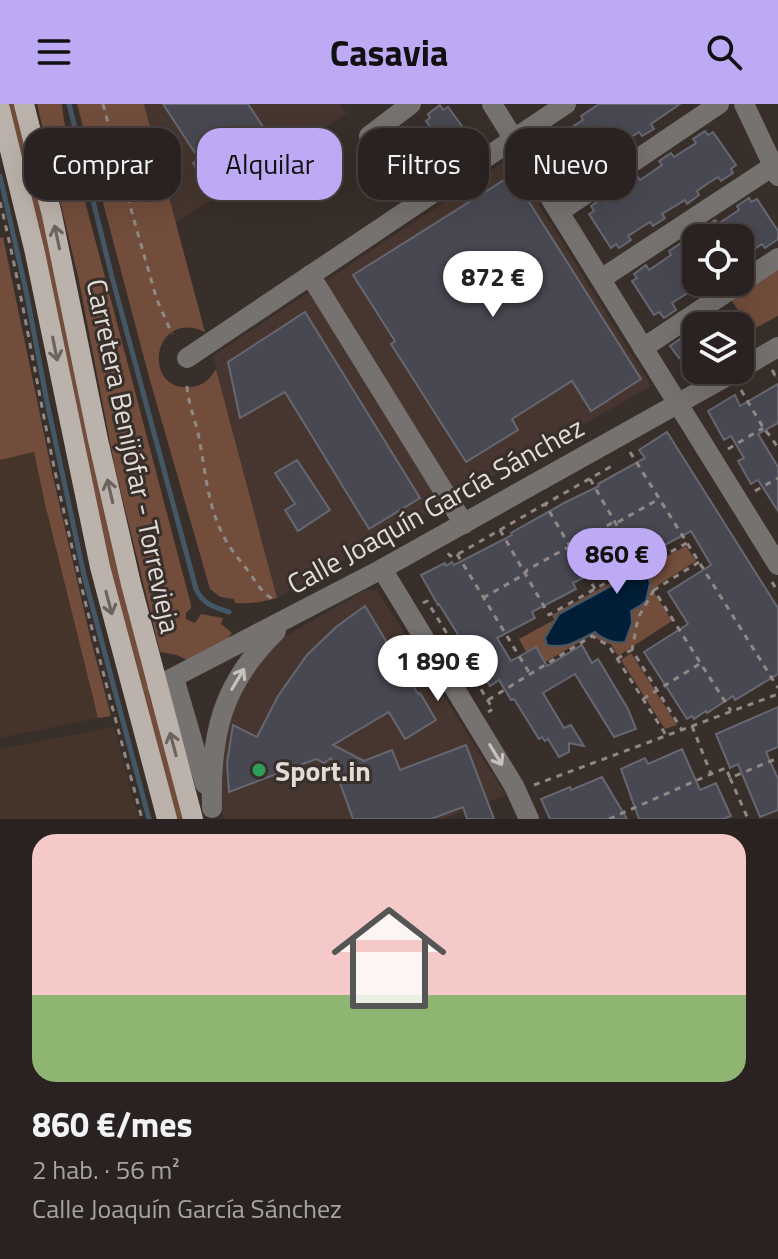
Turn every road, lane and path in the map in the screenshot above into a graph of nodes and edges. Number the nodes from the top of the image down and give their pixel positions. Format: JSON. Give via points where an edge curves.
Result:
{"nodes":[{"id":1,"x":24,"y":104,"type":"edge"},
{"id":2,"x":103,"y":104,"type":"edge"},
{"id":3,"x":411,"y":104,"type":"edge"},
{"id":4,"x":492,"y":104,"type":"edge"},
{"id":5,"x":566,"y":104,"type":"edge"},
{"id":6,"x":719,"y":104,"type":"edge"},
{"id":7,"x":744,"y":104,"type":"edge"},
{"id":8,"x":0,"y":109,"type":"edge"},
{"id":9,"x":380,"y":128,"type":"edge"},
{"id":10,"x":507,"y":128,"type":"edge"},
{"id":11,"x":530,"y":128,"type":"edge"},
{"id":12,"x":505,"y":145,"type":"edge"},
{"id":13,"x":775,"y":172,"type":"edge"},
{"id":14,"x":552,"y":200,"type":"edge"},
{"id":15,"x":0,"y":202,"type":"edge"},
{"id":16,"x":559,"y":212,"type":"junction"},
{"id":17,"x":778,"y":258,"type":"edge"},
{"id":18,"x":310,"y":275,"type":"junction"},
{"id":19,"x":601,"y":279,"type":"junction"},
{"id":20,"x":172,"y":334,"type":"dead end"},
{"id":21,"x":778,"y":347,"type":"edge"},
{"id":22,"x":643,"y":348,"type":"junction"},
{"id":23,"x":187,"y":358,"type":"dead end"},
{"id":24,"x":754,"y":364,"type":"edge"},
{"id":25,"x":768,"y":366,"type":"dead end"},
{"id":26,"x":778,"y":373,"type":"edge"},
{"id":27,"x":719,"y":384,"type":"edge"},
{"id":28,"x":743,"y":384,"type":"edge"},
{"id":29,"x":187,"y":386,"type":"dead end"},
{"id":30,"x":678,"y":404,"type":"junction"},
{"id":31,"x":763,"y":428,"type":"junction"},
{"id":32,"x":778,"y":433,"type":"edge"},
{"id":33,"x":771,"y":437,"type":"junction"},
{"id":34,"x":626,"y":446,"type":"dead end"},
{"id":35,"x":778,"y":448,"type":"edge"},
{"id":36,"x":723,"y":451,"type":"dead end"},
{"id":37,"x":607,"y":457,"type":"dead end"},
{"id":38,"x":778,"y":478,"type":"edge"},
{"id":39,"x":590,"y":479,"type":"junction"},
{"id":40,"x":750,"y":494,"type":"dead end"},
{"id":41,"x":659,"y":499,"type":"junction"},
{"id":42,"x":545,"y":504,"type":"junction"},
{"id":43,"x":615,"y":522,"type":"junction"},
{"id":44,"x":464,"y":524,"type":"junction"},
{"id":45,"x":500,"y":530,"type":"junction"},
{"id":46,"x":687,"y":543,"type":"junction"},
{"id":47,"x":570,"y":546,"type":"junction"},
{"id":48,"x":445,"y":548,"type":"dead end"},
{"id":49,"x":456,"y":553,"type":"junction"},
{"id":50,"x":699,"y":562,"type":"junction"},
{"id":51,"x":639,"y":564,"type":"junction"},
{"id":52,"x":382,"y":569,"type":"junction"},
{"id":53,"x":774,"y":572,"type":"edge"},
{"id":54,"x":525,"y":574,"type":"junction"},
{"id":55,"x":595,"y":589,"type":"junction"},
{"id":56,"x":654,"y":590,"type":"junction"},
{"id":57,"x":778,"y":592,"type":"edge"},
{"id":58,"x":483,"y":598,"type":"junction"},
{"id":59,"x":276,"y":600,"type":"dead end"},
{"id":60,"x":417,"y":606,"type":"dead end"},
{"id":61,"x":290,"y":617,"type":"junction"},
{"id":62,"x":632,"y":650,"type":"junction"},
{"id":63,"x":617,"y":659,"type":"junction"},
{"id":64,"x":701,"y":663,"type":"junction"},
{"id":65,"x":530,"y":674,"type":"junction"},
{"id":66,"x":166,"y":682,"type":"junction"},
{"id":67,"x":657,"y":690,"type":"junction"},
{"id":68,"x":778,"y":691,"type":"edge"},
{"id":69,"x":643,"y":699,"type":"junction"},
{"id":70,"x":487,"y":700,"type":"junction"},
{"id":71,"x":731,"y":711,"type":"junction"},
{"id":72,"x":484,"y":715,"type":"dead end"},
{"id":73,"x":692,"y":726,"type":"junction"},
{"id":74,"x":682,"y":730,"type":"junction"},
{"id":75,"x":666,"y":735,"type":"junction"},
{"id":76,"x":778,"y":758,"type":"edge"},
{"id":77,"x":711,"y":774,"type":"junction"},
{"id":78,"x":730,"y":778,"type":"junction"},
{"id":79,"x":527,"y":788,"type":"dead end"},
{"id":80,"x":214,"y":813,"type":"edge"},
{"id":81,"x":142,"y":819,"type":"edge"},
{"id":82,"x":167,"y":819,"type":"edge"},
{"id":83,"x":193,"y":819,"type":"edge"},
{"id":84,"x":529,"y":819,"type":"edge"},
{"id":85,"x":609,"y":819,"type":"edge"},
{"id":86,"x":746,"y":819,"type":"edge"}],
"edges":[{"from":66,"to":1,"type":"main road","name":"Carretera Benijófar - Torrevieja","one_way":true,"via":[[125,559]]},
{"from":2,"to":20,"type":"path","via":[[157,300]]},
{"from":3,"to":9,"type":"street"},
{"from":4,"to":10,"type":"street"},
{"from":5,"to":11,"type":"street"},
{"from":6,"to":16,"type":"street"},
{"from":7,"to":13,"type":"street"},
{"from":8,"to":82,"type":"main road","name":"Carretera Benijófar - Torrevieja","one_way":true,"via":[[97,554]]},
{"from":12,"to":18,"type":"street"},
{"from":13,"to":19,"type":"street"},
{"from":14,"to":16,"type":"street"},
{"from":15,"to":81,"type":"path","via":[[64,513]]},
{"from":16,"to":19,"type":"street"},
{"from":17,"to":22,"type":"street"},
{"from":18,"to":23,"type":"street"},
{"from":18,"to":44,"type":"street"},
{"from":19,"to":22,"type":"street"},
{"from":21,"to":24,"type":"street","name":"Calle Joaquín García Sánchez"},
{"from":22,"to":30,"type":"street"},
{"from":25,"to":26,"type":"path"},
{"from":27,"to":30,"type":"street","name":"Calle Joaquín García Sánchez"},
{"from":28,"to":31,"type":"path"},
{"from":29,"to":59,"type":"path","via":[[222,533],[258,586]]},
{"from":30,"to":44,"type":"street","name":"Calle Joaquín García Sánchez"},
{"from":30,"to":53,"type":"street"},
{"from":31,"to":33,"type":"path"},
{"from":31,"to":36,"type":"path"},
{"from":32,"to":33,"type":"path"},
{"from":33,"to":35,"type":"path"},
{"from":34,"to":41,"type":"path"},
{"from":37,"to":39,"type":"path","via":[[612,466]]},
{"from":38,"to":40,"type":"path"},
{"from":39,"to":42,"type":"path"},
{"from":39,"to":43,"type":"path"},
{"from":41,"to":43,"type":"path"},
{"from":41,"to":46,"type":"path"},
{"from":42,"to":45,"type":"path"},
{"from":42,"to":47,"type":"path"},
{"from":43,"to":47,"type":"path"},
{"from":43,"to":51,"type":"path"},
{"from":44,"to":52,"type":"street","name":"Calle Joaquín García Sánchez"},
{"from":45,"to":49,"type":"path"},
{"from":45,"to":54,"type":"path"},
{"from":46,"to":50,"type":"path"},
{"from":46,"to":51,"type":"path","via":[[641,568]]},
{"from":47,"to":54,"type":"path"},
{"from":47,"to":55,"type":"path"},
{"from":48,"to":49,"type":"path","via":[[450,556]]},
{"from":49,"to":58,"type":"path"},
{"from":50,"to":56,"type":"path"},
{"from":50,"to":68,"type":"path"},
{"from":51,"to":55,"type":"path"},
{"from":52,"to":61,"type":"street","name":"Calle Joaquín García Sánchez"},
{"from":52,"to":84,"type":"street","one_way":true},
{"from":53,"to":57,"type":"path"},
{"from":54,"to":55,"type":"path","via":[[549,615]]},
{"from":54,"to":58,"type":"path"},
{"from":56,"to":62,"type":"path","via":[[638,618]]},
{"from":56,"to":64,"type":"path"},
{"from":58,"to":65,"type":"path"},
{"from":60,"to":70,"type":"path","via":[[427,601]]},
{"from":61,"to":66,"type":"street","name":"Calle Joaquín García Sánchez"},
{"from":80,"to":61,"type":"street","one_way":true,"via":[[212,757],[225,704],[253,656]]},
{"from":62,"to":63,"type":"path"},
{"from":62,"to":67,"type":"path"},
{"from":63,"to":65,"type":"path","via":[[609,646],[592,636]]},
{"from":63,"to":69,"type":"path"},
{"from":64,"to":67,"type":"path"},
{"from":64,"to":71,"type":"path"},
{"from":65,"to":70,"type":"path"},
{"from":66,"to":80,"type":"street"},
{"from":83,"to":66,"type":"main road","name":"Carretera Benijófar - Torrevieja","one_way":true},
{"from":67,"to":69,"type":"path"},
{"from":67,"to":74,"type":"path"},
{"from":68,"to":71,"type":"path"},
{"from":69,"to":75,"type":"path"},
{"from":70,"to":72,"type":"path","via":[[493,709]]},
{"from":71,"to":73,"type":"path"},
{"from":73,"to":74,"type":"path"},
{"from":73,"to":77,"type":"path"},
{"from":74,"to":75,"type":"path"},
{"from":75,"to":79,"type":"path"},
{"from":76,"to":78,"type":"path"},
{"from":77,"to":78,"type":"path","via":[[726,768]]},
{"from":77,"to":85,"type":"path"},
{"from":78,"to":86,"type":"path"}]}
